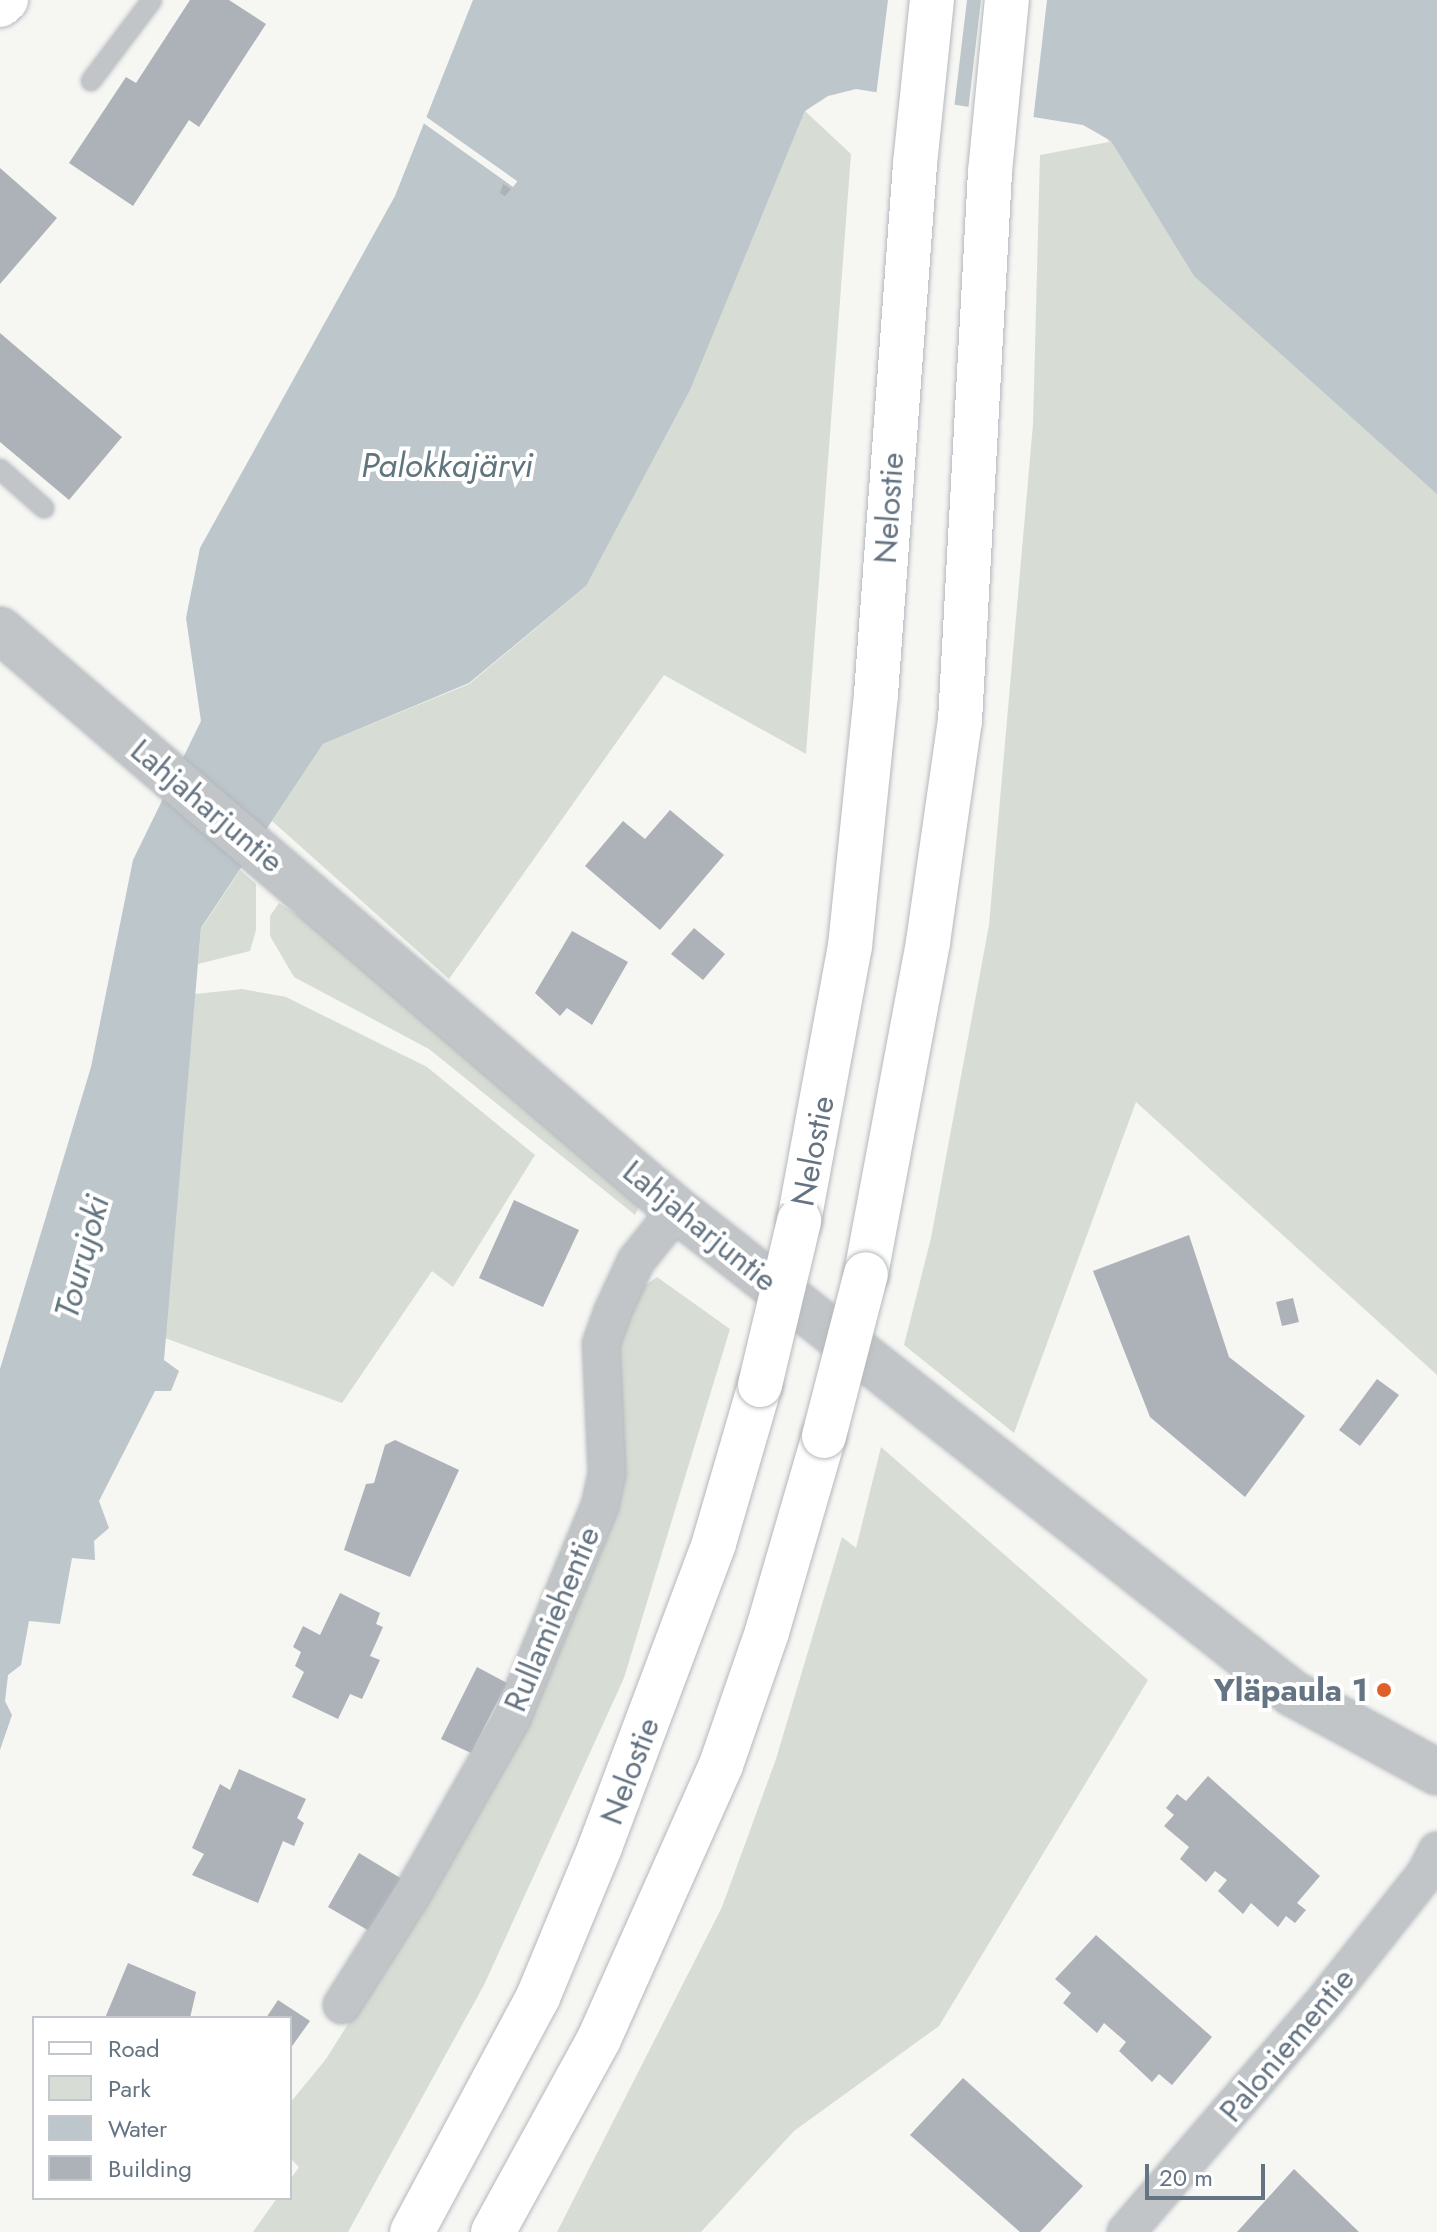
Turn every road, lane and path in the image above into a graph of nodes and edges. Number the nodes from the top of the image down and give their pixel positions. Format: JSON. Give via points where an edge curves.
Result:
{"nodes":[{"id":1,"x":6,"y":0,"type":"edge"},
{"id":2,"x":152,"y":0,"type":"edge"},
{"id":3,"x":932,"y":0,"type":"edge"},
{"id":4,"x":1007,"y":0,"type":"edge"},
{"id":5,"x":0,"y":5,"type":"edge"},
{"id":6,"x":91,"y":81,"type":"dead end"},
{"id":7,"x":0,"y":469,"type":"edge"},
{"id":8,"x":44,"y":508,"type":"dead end"},
{"id":9,"x":0,"y":630,"type":"edge"},
{"id":10,"x":677,"y":1210,"type":"junction"},
{"id":11,"x":1437,"y":1772,"type":"edge"},
{"id":12,"x":1437,"y":1851,"type":"edge"},
{"id":13,"x":342,"y":2005,"type":"dead end"},
{"id":14,"x":412,"y":2232,"type":"edge"},
{"id":15,"x":493,"y":2232,"type":"edge"},
{"id":16,"x":1126,"y":2232,"type":"edge"}],
"edges":[{"from":1,"to":5,"type":"main road"},
{"from":2,"to":6,"type":"lane"},
{"from":3,"to":14,"type":"main road","name":"Nelostie","bridge":true,"via":[[876,694],[850,946],[799,1221],[760,1385],[672,1663],[550,1970]]},
{"from":4,"to":15,"type":"main road","bridge":true,"via":[[990,172],[960,721],[928,942],[866,1274],[767,1632],[721,1765],[599,2039]]},
{"from":7,"to":8,"type":"lane"},
{"from":9,"to":10,"type":"street","name":"Lahjaharjuntie"},
{"from":10,"to":11,"type":"street","name":"Lahjaharjuntie","via":[[1292,1693]]},
{"from":10,"to":13,"type":"street","name":"Rullamiehentie","via":[[636,1261],[601,1344],[607,1474],[600,1506],[512,1718]]},
{"from":12,"to":16,"type":"street","name":"Paloniementie","via":[[1426,1873],[1327,1998]]}]}
